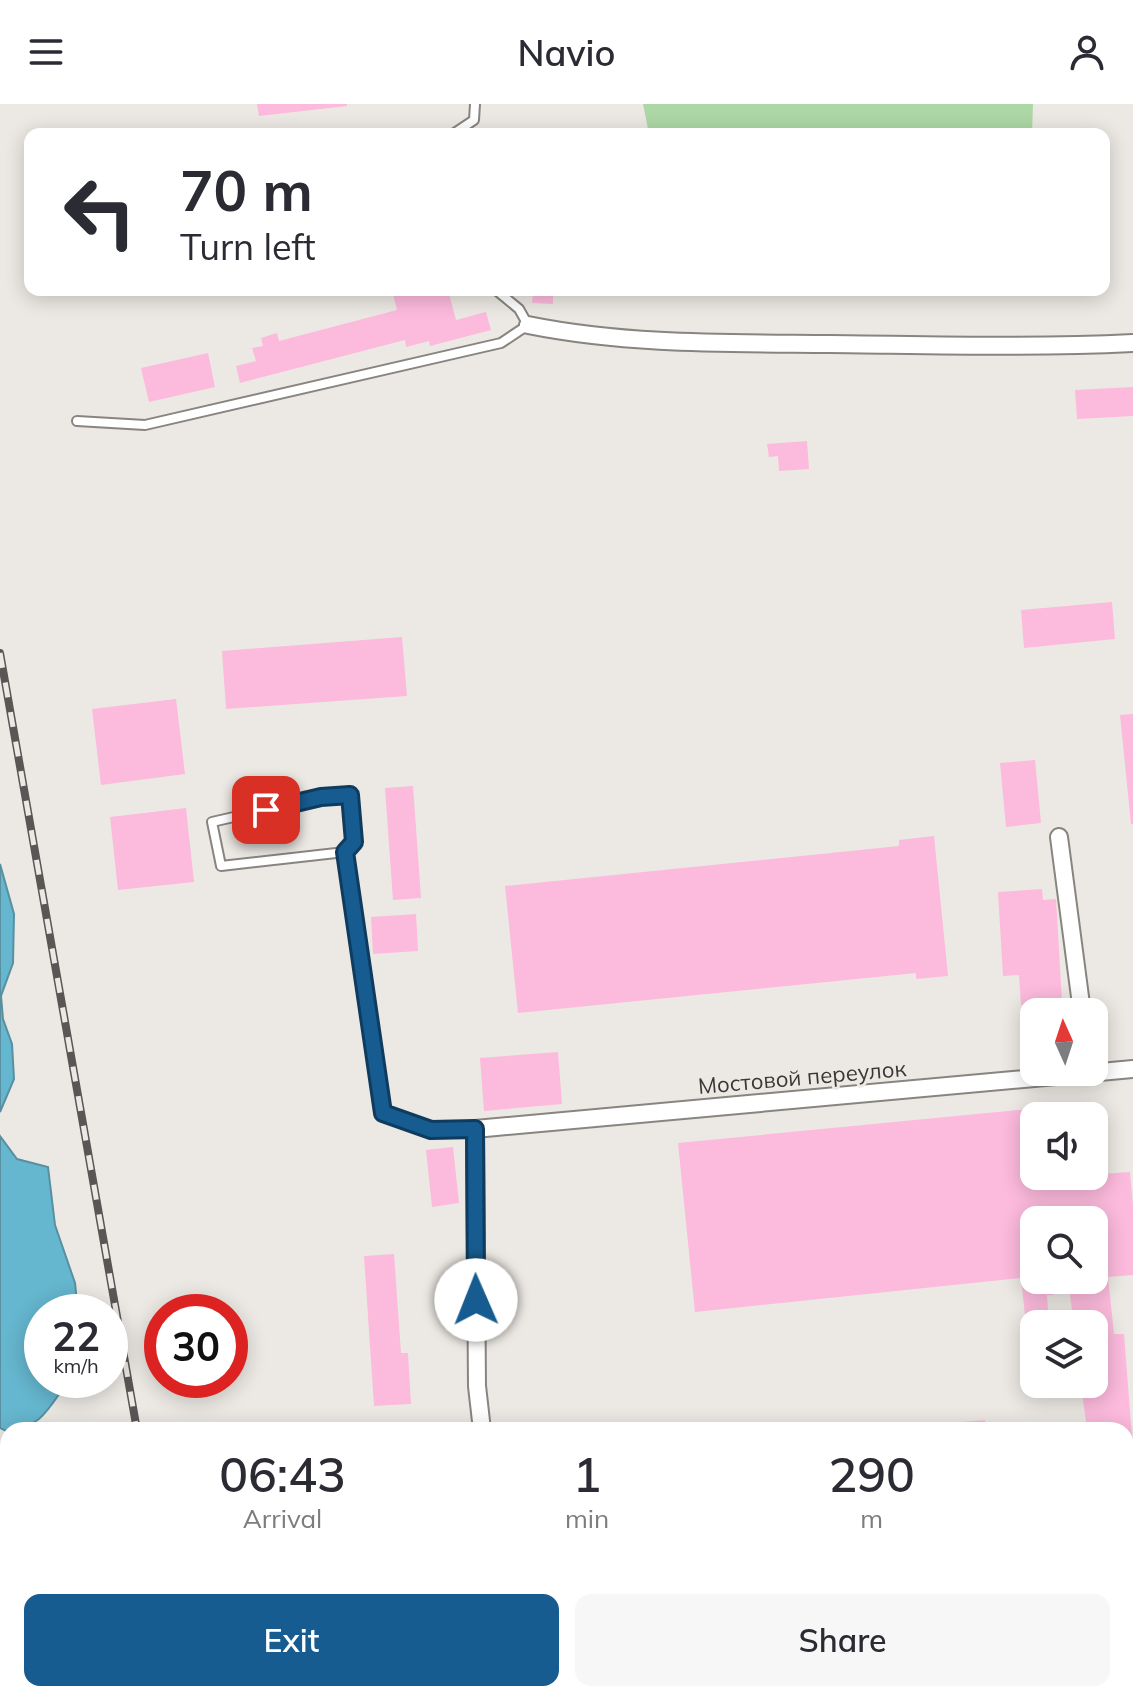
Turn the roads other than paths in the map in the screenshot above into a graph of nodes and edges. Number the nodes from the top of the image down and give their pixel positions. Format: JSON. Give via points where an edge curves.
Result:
{"nodes":[{"id":1,"x":475,"y":104,"type":"edge"},
{"id":2,"x":462,"y":128,"type":"edge"},
{"id":3,"x":503,"y":296,"type":"edge"},
{"id":4,"x":528,"y":325,"type":"junction"},
{"id":5,"x":1133,"y":343,"type":"edge"},
{"id":6,"x":77,"y":421,"type":"dead end"},
{"id":7,"x":1059,"y":837,"type":"dead end"},
{"id":8,"x":345,"y":852,"type":"junction"},
{"id":9,"x":1080,"y":998,"type":"edge"},
{"id":10,"x":1133,"y":1069,"type":"edge"},
{"id":11,"x":1108,"y":1071,"type":"edge"},
{"id":12,"x":1020,"y":1078,"type":"edge"},
{"id":13,"x":475,"y":1129,"type":"junction"},
{"id":14,"x":481,"y":1422,"type":"edge"}],
"edges":[{"from":1,"to":2,"type":"lane","via":[[474,120]]},
{"from":3,"to":4,"type":"lane"},
{"from":4,"to":5,"type":"street","via":[[677,343]]},
{"from":4,"to":6,"type":"lane","via":[[501,343],[145,425]]},
{"from":7,"to":9,"type":"street"},
{"from":8,"to":8,"type":"lane","via":[[354,842],[350,795],[212,822],[221,866]]},
{"from":8,"to":13,"type":"lane","via":[[383,1113],[431,1130]]},
{"from":10,"to":11,"type":"street","name":"Мостовой переулок"},
{"from":12,"to":13,"type":"street","name":"Мостовой переулок"},
{"from":13,"to":14,"type":"street"}]}
